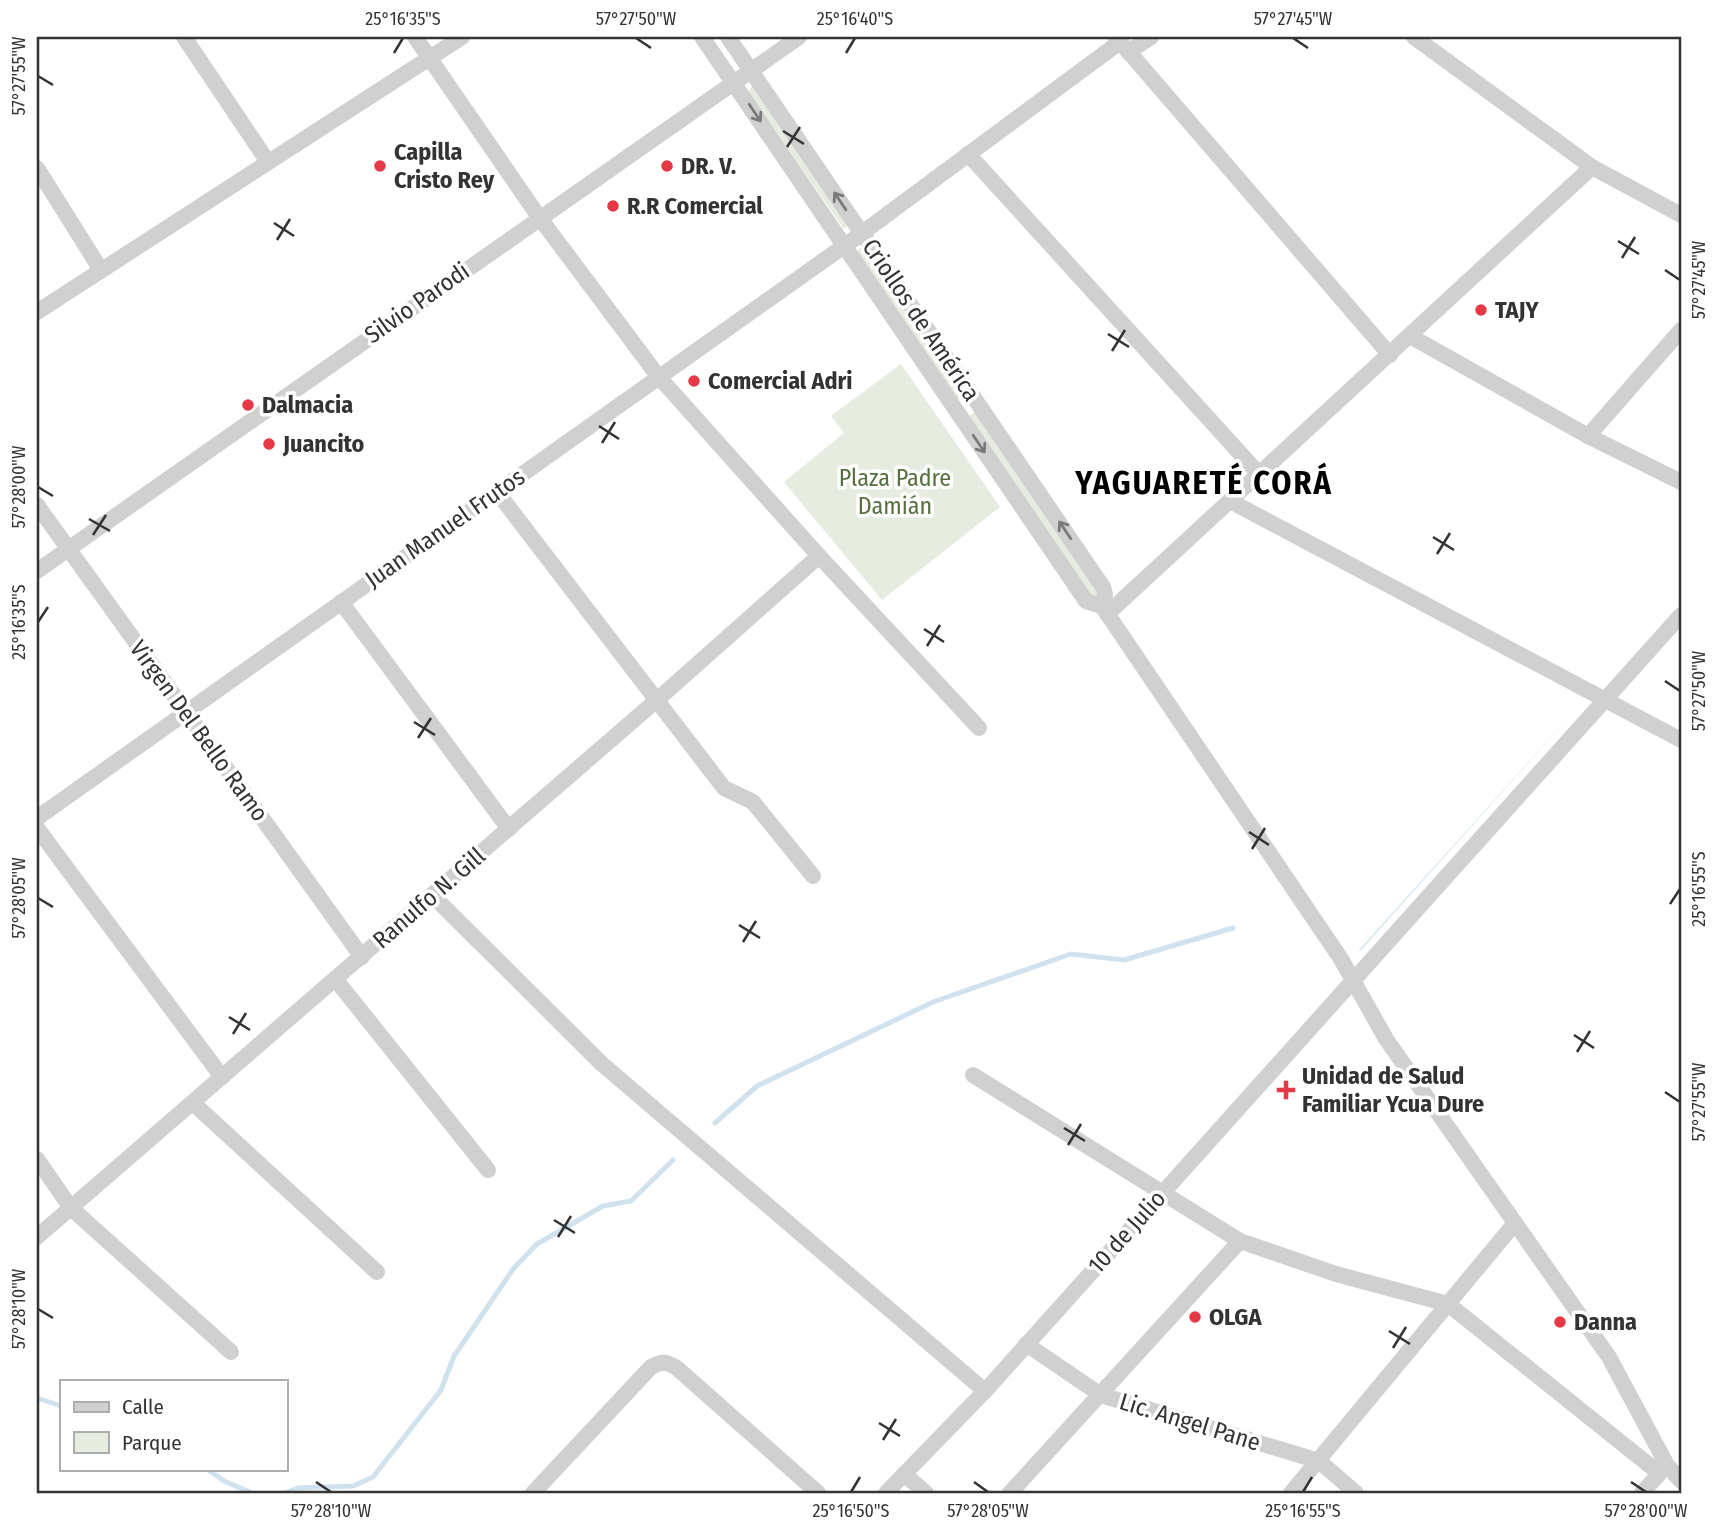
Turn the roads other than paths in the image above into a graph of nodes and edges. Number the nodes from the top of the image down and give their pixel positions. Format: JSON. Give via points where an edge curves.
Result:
{"nodes":[{"id":1,"x":184,"y":37,"type":"edge"},
{"id":2,"x":415,"y":37,"type":"edge"},
{"id":3,"x":462,"y":37,"type":"edge"},
{"id":4,"x":702,"y":37,"type":"edge"},
{"id":5,"x":728,"y":37,"type":"edge"},
{"id":6,"x":799,"y":37,"type":"edge"},
{"id":7,"x":1151,"y":37,"type":"edge"},
{"id":8,"x":1414,"y":37,"type":"edge"},
{"id":9,"x":1121,"y":43,"type":"edge"},
{"id":10,"x":429,"y":58,"type":"junction"},
{"id":11,"x":750,"y":69,"type":"junction"},
{"id":12,"x":733,"y":81,"type":"junction"},
{"id":13,"x":968,"y":154,"type":"junction"},
{"id":14,"x":268,"y":162,"type":"junction"},
{"id":15,"x":1592,"y":167,"type":"junction"},
{"id":16,"x":37,"y":168,"type":"edge"},
{"id":17,"x":1679,"y":210,"type":"edge"},
{"id":18,"x":540,"y":217,"type":"junction"},
{"id":19,"x":853,"y":239,"type":"junction"},
{"id":20,"x":101,"y":271,"type":"junction"},
{"id":21,"x":37,"y":312,"type":"edge"},
{"id":22,"x":1681,"y":330,"type":"edge"},
{"id":23,"x":1410,"y":336,"type":"junction"},
{"id":24,"x":1390,"y":355,"type":"junction"},
{"id":25,"x":658,"y":376,"type":"junction"},
{"id":26,"x":975,"y":399,"type":"junction"},
{"id":27,"x":957,"y":411,"type":"junction"},
{"id":28,"x":1588,"y":436,"type":"junction"},
{"id":29,"x":1259,"y":474,"type":"junction"},
{"id":30,"x":1681,"y":482,"type":"edge"},
{"id":31,"x":496,"y":492,"type":"junction"},
{"id":32,"x":1230,"y":501,"type":"junction"},
{"id":33,"x":37,"y":505,"type":"edge"},
{"id":34,"x":67,"y":550,"type":"junction"},
{"id":35,"x":819,"y":556,"type":"junction"},
{"id":36,"x":37,"y":571,"type":"edge"},
{"id":37,"x":341,"y":602,"type":"junction"},
{"id":38,"x":1105,"y":610,"type":"junction"},
{"id":39,"x":1681,"y":615,"type":"edge"},
{"id":40,"x":658,"y":699,"type":"junction"},
{"id":41,"x":1604,"y":700,"type":"junction"},
{"id":42,"x":186,"y":712,"type":"junction"},
{"id":43,"x":979,"y":728,"type":"dead end"},
{"id":44,"x":1681,"y":740,"type":"edge"},
{"id":45,"x":37,"y":817,"type":"edge"},
{"id":46,"x":37,"y":828,"type":"edge"},
{"id":47,"x":509,"y":829,"type":"junction"},
{"id":48,"x":813,"y":876,"type":"dead end"},
{"id":49,"x":433,"y":895,"type":"junction"},
{"id":50,"x":362,"y":957,"type":"junction"},
{"id":51,"x":335,"y":979,"type":"junction"},
{"id":52,"x":1352,"y":979,"type":"junction"},
{"id":53,"x":973,"y":1075,"type":"dead end"},
{"id":54,"x":222,"y":1077,"type":"junction"},
{"id":55,"x":192,"y":1103,"type":"junction"},
{"id":56,"x":37,"y":1159,"type":"edge"},
{"id":57,"x":488,"y":1170,"type":"dead end"},
{"id":58,"x":1162,"y":1193,"type":"junction"},
{"id":59,"x":71,"y":1208,"type":"junction"},
{"id":60,"x":1515,"y":1223,"type":"junction"},
{"id":61,"x":37,"y":1237,"type":"edge"},
{"id":62,"x":1240,"y":1241,"type":"junction"},
{"id":63,"x":377,"y":1272,"type":"dead end"},
{"id":64,"x":1448,"y":1304,"type":"junction"},
{"id":65,"x":1027,"y":1344,"type":"junction"},
{"id":66,"x":231,"y":1352,"type":"dead end"},
{"id":67,"x":985,"y":1391,"type":"junction"},
{"id":68,"x":1101,"y":1395,"type":"junction"},
{"id":69,"x":1319,"y":1461,"type":"junction"},
{"id":70,"x":1663,"y":1469,"type":"junction"},
{"id":71,"x":904,"y":1474,"type":"junction"},
{"id":72,"x":1681,"y":1481,"type":"edge"},
{"id":73,"x":533,"y":1493,"type":"edge"},
{"id":74,"x":818,"y":1493,"type":"edge"},
{"id":75,"x":886,"y":1493,"type":"edge"},
{"id":76,"x":926,"y":1493,"type":"edge"},
{"id":77,"x":1010,"y":1493,"type":"edge"},
{"id":78,"x":1291,"y":1493,"type":"edge"},
{"id":79,"x":1356,"y":1493,"type":"edge"},
{"id":80,"x":1642,"y":1493,"type":"edge"}],
"edges":[{"from":1,"to":14,"type":"street"},
{"from":2,"to":10,"type":"street"},
{"from":3,"to":10,"type":"street"},
{"from":4,"to":12,"type":"street"},
{"from":5,"to":11,"type":"street","name":"Criollos de América"},
{"from":6,"to":11,"type":"street","name":"Silvio Parodi"},
{"from":7,"to":9,"type":"street","name":"Juan Manuel Frutos"},
{"from":8,"to":15,"type":"street"},
{"from":9,"to":13,"type":"street","name":"Juan Manuel Frutos"},
{"from":9,"to":24,"type":"street"},
{"from":10,"to":14,"type":"street"},
{"from":10,"to":18,"type":"street"},
{"from":11,"to":12,"type":"street","name":"Silvio Parodi"},
{"from":19,"to":11,"type":"street","name":"Criollos de América","one_way":true},
{"from":12,"to":18,"type":"street","name":"Silvio Parodi"},
{"from":12,"to":19,"type":"street","one_way":true},
{"from":13,"to":19,"type":"street","name":"Juan Manuel Frutos"},
{"from":13,"to":29,"type":"street"},
{"from":14,"to":20,"type":"street"},
{"from":15,"to":17,"type":"street"},
{"from":15,"to":23,"type":"street"},
{"from":16,"to":20,"type":"street"},
{"from":18,"to":25,"type":"street"},
{"from":18,"to":34,"type":"street","name":"Silvio Parodi"},
{"from":19,"to":25,"type":"street","name":"Juan Manuel Frutos"},
{"from":19,"to":26,"type":"street","name":"Criollos de América"},
{"from":19,"to":27,"type":"street"},
{"from":20,"to":21,"type":"street"},
{"from":22,"to":28,"type":"street"},
{"from":23,"to":24,"type":"street"},
{"from":23,"to":28,"type":"street"},
{"from":24,"to":29,"type":"street"},
{"from":25,"to":31,"type":"street","name":"Juan Manuel Frutos"},
{"from":25,"to":35,"type":"street"},
{"from":26,"to":27,"type":"street"},
{"from":38,"to":26,"type":"street","name":"Criollos de América","one_way":true,"via":[[1103,587]]},
{"from":27,"to":38,"type":"street","one_way":true,"via":[[1086,601]]},
{"from":28,"to":30,"type":"street"},
{"from":29,"to":32,"type":"street"},
{"from":31,"to":37,"type":"street","name":"Juan Manuel Frutos"},
{"from":31,"to":40,"type":"street"},
{"from":32,"to":38,"type":"street"},
{"from":32,"to":41,"type":"street"},
{"from":33,"to":34,"type":"street","name":"Virgen Del Bello Ramo"},
{"from":34,"to":36,"type":"street","name":"Silvio Parodi"},
{"from":34,"to":42,"type":"street","name":"Virgen Del Bello Ramo"},
{"from":35,"to":40,"type":"street","name":"Ranulfo N. Gill"},
{"from":35,"to":43,"type":"street"},
{"from":37,"to":42,"type":"street","name":"Juan Manuel Frutos"},
{"from":37,"to":47,"type":"street"},
{"from":38,"to":52,"type":"street"},
{"from":39,"to":41,"type":"street","name":"10 de Julio"},
{"from":40,"to":47,"type":"street","name":"Ranulfo N. Gill"},
{"from":40,"to":48,"type":"street","via":[[724,788],[753,802]]},
{"from":41,"to":44,"type":"street"},
{"from":41,"to":52,"type":"street","name":"10 de Julio"},
{"from":42,"to":45,"type":"street","name":"Juan Manuel Frutos"},
{"from":42,"to":50,"type":"street","name":"Virgen Del Bello Ramo"},
{"from":46,"to":54,"type":"street"},
{"from":47,"to":49,"type":"street","name":"Ranulfo N. Gill"},
{"from":49,"to":50,"type":"street","name":"Ranulfo N. Gill"},
{"from":49,"to":67,"type":"street","via":[[602,1064]]},
{"from":50,"to":51,"type":"street","name":"Ranulfo N. Gill"},
{"from":51,"to":54,"type":"street","name":"Ranulfo N. Gill"},
{"from":51,"to":57,"type":"street"},
{"from":52,"to":58,"type":"street","name":"10 de Julio"},
{"from":52,"to":60,"type":"street","via":[[1386,1039]]},
{"from":53,"to":58,"type":"street"},
{"from":54,"to":55,"type":"street","name":"Ranulfo N. Gill"},
{"from":55,"to":59,"type":"street","name":"Ranulfo N. Gill"},
{"from":55,"to":63,"type":"street"},
{"from":56,"to":59,"type":"street"},
{"from":58,"to":62,"type":"street"},
{"from":58,"to":65,"type":"street","name":"10 de Julio"},
{"from":59,"to":61,"type":"street","name":"Ranulfo N. Gill"},
{"from":59,"to":66,"type":"street"},
{"from":60,"to":64,"type":"street"},
{"from":60,"to":70,"type":"street","via":[[1609,1357]]},
{"from":62,"to":64,"type":"street","via":[[1336,1275]]},
{"from":62,"to":68,"type":"street"},
{"from":64,"to":69,"type":"street"},
{"from":64,"to":70,"type":"street"},
{"from":65,"to":67,"type":"street","name":"10 de Julio"},
{"from":65,"to":68,"type":"street","name":"Lic. Angel Pane"},
{"from":67,"to":71,"type":"street","name":"10 de Julio"},
{"from":68,"to":69,"type":"street","name":"Lic. Angel Pane"},
{"from":68,"to":77,"type":"street"},
{"from":69,"to":78,"type":"street"},
{"from":69,"to":79,"type":"street","name":"Lic. Angel Pane"},
{"from":70,"to":72,"type":"street"},
{"from":70,"to":80,"type":"street"},
{"from":71,"to":75,"type":"street","name":"10 de Julio"},
{"from":71,"to":76,"type":"street"},
{"from":73,"to":74,"type":"street","via":[[650,1367],[660,1362],[678,1369]]}]}
